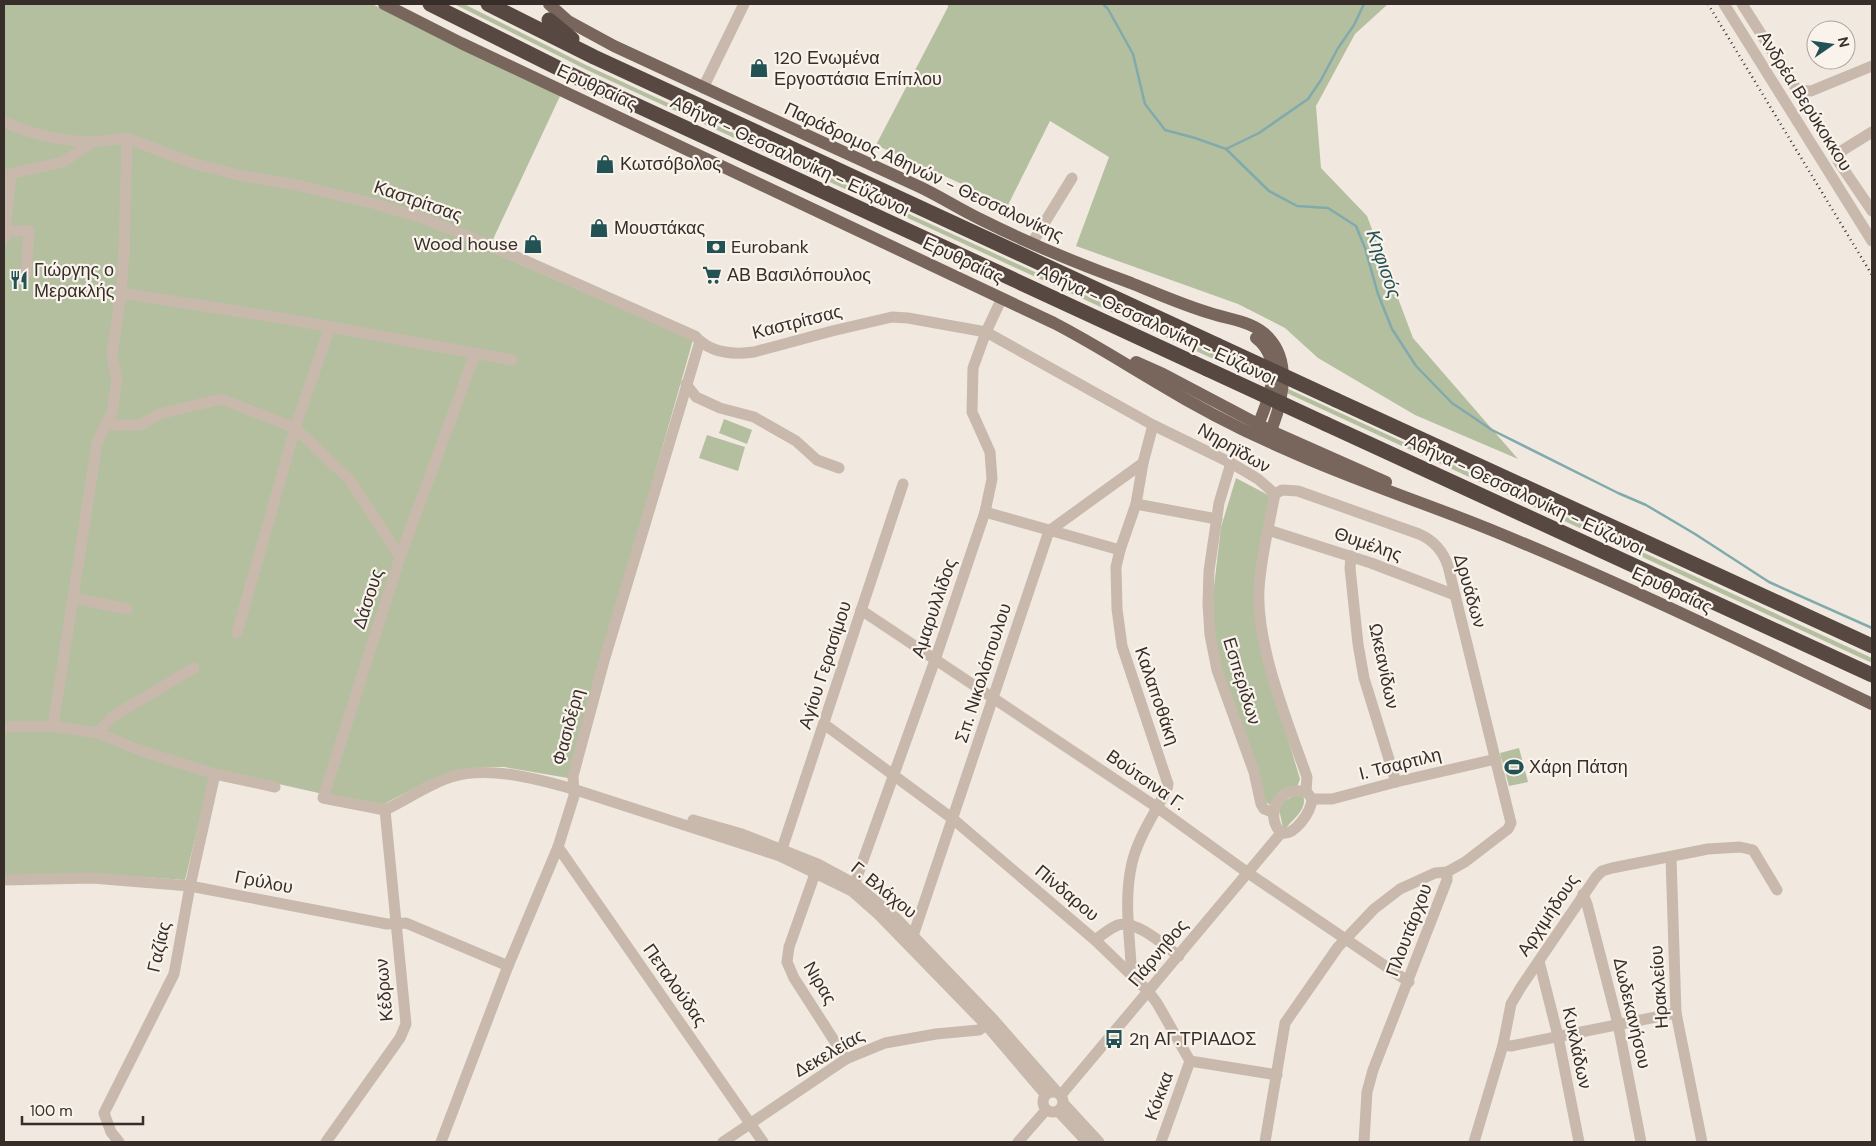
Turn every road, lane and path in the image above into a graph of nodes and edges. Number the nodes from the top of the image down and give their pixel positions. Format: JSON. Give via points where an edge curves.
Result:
{"nodes":[{"id":1,"x":384,"y":4,"type":"edge"},
{"id":2,"x":430,"y":4,"type":"edge"},
{"id":3,"x":488,"y":4,"type":"edge"},
{"id":4,"x":549,"y":4,"type":"edge"},
{"id":5,"x":744,"y":4,"type":"edge"},
{"id":6,"x":1724,"y":4,"type":"edge"},
{"id":7,"x":1742,"y":4,"type":"edge"},
{"id":8,"x":548,"y":20,"type":"dead end"},
{"id":9,"x":594,"y":57,"type":"junction"},
{"id":10,"x":1872,"y":66,"type":"edge"},
{"id":11,"x":702,"y":88,"type":"junction"},
{"id":12,"x":4,"y":122,"type":"edge"},
{"id":13,"x":1872,"y":132,"type":"edge"},
{"id":14,"x":127,"y":138,"type":"junction"},
{"id":15,"x":92,"y":142,"type":"junction"},
{"id":16,"x":7,"y":174,"type":"edge"},
{"id":17,"x":1072,"y":178,"type":"dead end"},
{"id":18,"x":1872,"y":212,"type":"edge"},
{"id":19,"x":4,"y":235,"type":"edge"},
{"id":20,"x":1872,"y":241,"type":"edge"},
{"id":21,"x":1032,"y":243,"type":"junction"},
{"id":22,"x":26,"y":274,"type":"dead end"},
{"id":23,"x":121,"y":293,"type":"junction"},
{"id":24,"x":1002,"y":298,"type":"junction"},
{"id":25,"x":1213,"y":314,"type":"junction"},
{"id":26,"x":330,"y":327,"type":"junction"},
{"id":27,"x":986,"y":332,"type":"junction"},
{"id":28,"x":700,"y":341,"type":"junction"},
{"id":29,"x":475,"y":354,"type":"junction"},
{"id":30,"x":512,"y":360,"type":"dead end"},
{"id":31,"x":686,"y":384,"type":"junction"},
{"id":32,"x":106,"y":425,"type":"junction"},
{"id":33,"x":1153,"y":425,"type":"junction"},
{"id":34,"x":295,"y":428,"type":"junction"},
{"id":35,"x":1256,"y":429,"type":"junction"},
{"id":36,"x":1269,"y":436,"type":"junction"},
{"id":37,"x":1232,"y":462,"type":"junction"},
{"id":38,"x":1143,"y":463,"type":"junction"},
{"id":39,"x":838,"y":468,"type":"dead end"},
{"id":40,"x":903,"y":484,"type":"dead end"},
{"id":41,"x":1275,"y":494,"type":"junction"},
{"id":42,"x":1136,"y":504,"type":"junction"},
{"id":43,"x":985,"y":512,"type":"junction"},
{"id":44,"x":1217,"y":519,"type":"junction"},
{"id":45,"x":1268,"y":530,"type":"junction"},
{"id":46,"x":1049,"y":531,"type":"junction"},
{"id":47,"x":1120,"y":550,"type":"junction"},
{"id":48,"x":1351,"y":556,"type":"junction"},
{"id":49,"x":400,"y":557,"type":"junction"},
{"id":50,"x":1455,"y":595,"type":"junction"},
{"id":51,"x":74,"y":598,"type":"junction"},
{"id":52,"x":127,"y":609,"type":"dead end"},
{"id":53,"x":861,"y":610,"type":"junction"},
{"id":54,"x":238,"y":634,"type":"dead end"},
{"id":55,"x":1872,"y":646,"type":"edge"},
{"id":56,"x":935,"y":660,"type":"junction"},
{"id":57,"x":194,"y":668,"type":"dead end"},
{"id":58,"x":1872,"y":675,"type":"edge"},
{"id":59,"x":994,"y":697,"type":"junction"},
{"id":60,"x":1872,"y":704,"type":"edge"},
{"id":61,"x":824,"y":724,"type":"junction"},
{"id":62,"x":53,"y":726,"type":"junction"},
{"id":63,"x":4,"y":727,"type":"edge"},
{"id":64,"x":97,"y":734,"type":"junction"},
{"id":65,"x":1496,"y":759,"type":"junction"},
{"id":66,"x":215,"y":774,"type":"junction"},
{"id":67,"x":895,"y":776,"type":"junction"},
{"id":68,"x":1396,"y":782,"type":"junction"},
{"id":69,"x":275,"y":788,"type":"dead end"},
{"id":70,"x":573,"y":789,"type":"junction"},
{"id":71,"x":1309,"y":795,"type":"junction"},
{"id":72,"x":1158,"y":808,"type":"junction"},
{"id":73,"x":385,"y":810,"type":"junction"},
{"id":74,"x":1274,"y":813,"type":"junction"},
{"id":75,"x":953,"y":819,"type":"junction"},
{"id":76,"x":1281,"y":833,"type":"junction"},
{"id":77,"x":558,"y":847,"type":"junction"},
{"id":78,"x":781,"y":853,"type":"junction"},
{"id":79,"x":1671,"y":857,"type":"junction"},
{"id":80,"x":816,"y":868,"type":"junction"},
{"id":81,"x":1447,"y":872,"type":"junction"},
{"id":82,"x":1248,"y":873,"type":"junction"},
{"id":83,"x":4,"y":880,"type":"edge"},
{"id":84,"x":190,"y":886,"type":"junction"},
{"id":85,"x":854,"y":888,"type":"junction"},
{"id":86,"x":1777,"y":890,"type":"dead end"},
{"id":87,"x":1583,"y":894,"type":"junction"},
{"id":88,"x":395,"y":924,"type":"junction"},
{"id":89,"x":1128,"y":924,"type":"junction"},
{"id":90,"x":913,"y":936,"type":"junction"},
{"id":91,"x":1345,"y":938,"type":"junction"},
{"id":92,"x":1095,"y":940,"type":"junction"},
{"id":93,"x":1179,"y":956,"type":"junction"},
{"id":94,"x":1539,"y":961,"type":"junction"},
{"id":95,"x":508,"y":966,"type":"junction"},
{"id":96,"x":1128,"y":972,"type":"junction"},
{"id":97,"x":1409,"y":982,"type":"junction"},
{"id":98,"x":1148,"y":991,"type":"junction"},
{"id":99,"x":1676,"y":1013,"type":"junction"},
{"id":100,"x":990,"y":1023,"type":"junction"},
{"id":101,"x":1618,"y":1024,"type":"junction"},
{"id":102,"x":1558,"y":1036,"type":"junction"},
{"id":103,"x":1503,"y":1045,"type":"junction"},
{"id":104,"x":846,"y":1059,"type":"junction"},
{"id":105,"x":1190,"y":1061,"type":"junction"},
{"id":106,"x":1277,"y":1075,"type":"junction"},
{"id":107,"x":1055,"y":1101,"type":"junction"},
{"id":108,"x":750,"y":1124,"type":"junction"},
{"id":109,"x":330,"y":1141,"type":"edge"},
{"id":110,"x":119,"y":1142,"type":"edge"},
{"id":111,"x":441,"y":1142,"type":"edge"},
{"id":112,"x":724,"y":1142,"type":"edge"},
{"id":113,"x":763,"y":1142,"type":"edge"},
{"id":114,"x":1018,"y":1142,"type":"edge"},
{"id":115,"x":1087,"y":1142,"type":"edge"},
{"id":116,"x":1099,"y":1142,"type":"edge"},
{"id":117,"x":1161,"y":1142,"type":"edge"},
{"id":118,"x":1265,"y":1142,"type":"edge"},
{"id":119,"x":1364,"y":1142,"type":"edge"},
{"id":120,"x":1474,"y":1142,"type":"edge"},
{"id":121,"x":1579,"y":1142,"type":"edge"},
{"id":122,"x":1641,"y":1142,"type":"edge"},
{"id":123,"x":1702,"y":1142,"type":"edge"}],
"edges":[{"from":1,"to":24,"type":"main road","name":"Ερυθραίας"},
{"from":2,"to":58,"type":"highway","name":"Αθήνα - Θεσσαλονίκη - Εύζωνοι","bridge":true,"via":[[582,80]]},
{"from":3,"to":9,"type":"highway","name":"Αθήνα - Θεσσαλονίκη - Εύζωνοι"},
{"from":4,"to":11,"type":"main road","name":"Παράδρομος Αθηνών - Θεσσαλονίκης","via":[[568,21],[606,42]]},
{"from":5,"to":11,"type":"street"},
{"from":6,"to":20,"type":"street","name":"Ανδρέα Βερύκοκκου"},
{"from":7,"to":10,"type":"street","via":[[1797,90],[1810,91]]},
{"from":8,"to":9,"type":"highway"},
{"from":9,"to":55,"type":"highway","name":"Αθήνα - Θεσσαλονίκη - Εύζωνοι","bridge":true},
{"from":11,"to":21,"type":"main road","name":"Παράδρομος Αθηνών - Θεσσαλονίκης","via":[[917,186]]},
{"from":12,"to":15,"type":"street","via":[[72,142]]},
{"from":13,"to":18,"type":"street","via":[[1843,150],[1838,157]]},
{"from":14,"to":15,"type":"street","name":"Καστρίτσας"},
{"from":14,"to":23,"type":"street"},
{"from":14,"to":28,"type":"street","name":"Καστρίτσας","via":[[192,163],[296,185],[422,218],[615,300]]},
{"from":15,"to":16,"type":"street","name":"Καστρίτσας","via":[[63,162]]},
{"from":16,"to":19,"type":"street"},
{"from":17,"to":21,"type":"street"},
{"from":19,"to":22,"type":"street","via":[[29,231]]},
{"from":21,"to":25,"type":"main road","name":"Παράδρομος Αθηνών - Θεσσαλονίκης"},
{"from":23,"to":26,"type":"street"},
{"from":23,"to":32,"type":"street","via":[[112,355],[117,380],[112,412]]},
{"from":24,"to":27,"type":"street","name":"Αμαρυλλίδος"},
{"from":24,"to":35,"type":"main road","name":"Ερυθραίας","via":[[1164,374]]},
{"from":25,"to":35,"type":"main road","name":"Παράδρομος Αθηνών - Θεσσαλονίκης","via":[[1255,337],[1268,351],[1272,381]]},
{"from":25,"to":36,"type":"main road","name":"Παράδρομος Αθηνών - Θεσσαλονίκης","via":[[1251,326],[1265,334],[1275,346],[1282,365],[1282,383]]},
{"from":26,"to":29,"type":"street"},
{"from":26,"to":34,"type":"street"},
{"from":27,"to":28,"type":"street","name":"Καστρίτσας","via":[[900,317],[742,354],[720,352]]},
{"from":27,"to":33,"type":"street","name":"Νηρηϊδων"},
{"from":27,"to":43,"type":"street","name":"Αμαρυλλίδος","via":[[972,368],[972,412],[990,452],[992,479]]},
{"from":28,"to":31,"type":"street","name":"Φασιδέρη"},
{"from":29,"to":30,"type":"street"},
{"from":29,"to":49,"type":"street","name":"Δάσους"},
{"from":31,"to":39,"type":"street","via":[[696,397],[720,408],[754,417],[796,441],[817,460]]},
{"from":31,"to":70,"type":"street","name":"Φασιδέρη","via":[[602,670],[573,776]]},
{"from":32,"to":34,"type":"street","via":[[141,426],[159,414],[221,399]]},
{"from":32,"to":51,"type":"street","via":[[97,443]]},
{"from":33,"to":37,"type":"street","name":"Νηρηϊδων"},
{"from":33,"to":38,"type":"street","name":"Καλαποθάκη"},
{"from":34,"to":49,"type":"street","via":[[350,480]]},
{"from":34,"to":54,"type":"street"},
{"from":35,"to":36,"type":"main road","name":"Ερυθραίας"},
{"from":36,"to":60,"type":"main road","name":"Ερυθραίας","via":[[1348,476],[1578,566]]},
{"from":37,"to":41,"type":"street","name":"Νηρηϊδων"},
{"from":37,"to":44,"type":"street","name":"Εσπερίδων"},
{"from":38,"to":42,"type":"street","name":"Καλαποθάκη"},
{"from":38,"to":46,"type":"street"},
{"from":40,"to":53,"type":"street","name":"Αγίου Γερασίμου"},
{"from":41,"to":45,"type":"street","name":"Νηρηϊδων"},
{"from":41,"to":50,"type":"street","name":"Δρυάδων","via":[[1287,489],[1304,492],[1425,537],[1443,554]]},
{"from":42,"to":44,"type":"street"},
{"from":42,"to":47,"type":"street","name":"Καλαποθάκη"},
{"from":43,"to":46,"type":"street"},
{"from":43,"to":56,"type":"street","name":"Αμαρυλλίδος"},
{"from":44,"to":74,"type":"street","name":"Εσπερίδων","via":[[1208,596],[1215,662],[1254,772],[1261,804]]},
{"from":45,"to":48,"type":"street","name":"Θυμέλης"},
{"from":45,"to":71,"type":"street","name":"Νηρηϊδων","via":[[1259,588],[1263,636],[1307,777]]},
{"from":46,"to":47,"type":"street"},
{"from":46,"to":59,"type":"street","name":"Σπ. Νικολόπουλου"},
{"from":47,"to":72,"type":"street","name":"Καλαποθάκη","via":[[1116,583],[1122,646],[1168,784]]},
{"from":48,"to":50,"type":"street","name":"Θυμέλης"},
{"from":48,"to":68,"type":"street","name":"Ωκεανίδων","via":[[1364,678]]},
{"from":49,"to":73,"type":"street","name":"Δάσους","via":[[323,798]]},
{"from":50,"to":65,"type":"street","name":"Δρυάδων"},
{"from":51,"to":52,"type":"street"},
{"from":51,"to":62,"type":"street"},
{"from":53,"to":56,"type":"street","name":"Βούτσινα Γ."},
{"from":53,"to":61,"type":"street","name":"Αγίου Γερασίμου"},
{"from":56,"to":59,"type":"street","name":"Βούτσινα Γ."},
{"from":56,"to":67,"type":"street","name":"Αμαρυλλίδος"},
{"from":57,"to":64,"type":"street","via":[[112,717]]},
{"from":59,"to":72,"type":"street","name":"Βούτσινα Γ."},
{"from":59,"to":75,"type":"street","name":"Σπ. Νικολόπουλου"},
{"from":61,"to":67,"type":"street","name":"Πίνδαρου"},
{"from":61,"to":78,"type":"street","name":"Αγίου Γερασίμου"},
{"from":62,"to":63,"type":"street"},
{"from":62,"to":64,"type":"street"},
{"from":64,"to":66,"type":"street"},
{"from":65,"to":68,"type":"street","name":"Ι. Τσαρτιλη"},
{"from":65,"to":81,"type":"street","name":"Πλουτάρχου","via":[[1512,823],[1508,830]]},
{"from":66,"to":69,"type":"street"},
{"from":66,"to":84,"type":"street","name":"Γαζίας"},
{"from":67,"to":75,"type":"street","name":"Πίνδαρου"},
{"from":67,"to":85,"type":"street","name":"Αμαρυλλίδος"},
{"from":68,"to":71,"type":"street","name":"Ι. Τσαρτιλη","via":[[1332,799]]},
{"from":70,"to":73,"type":"street","name":"Γ. Βλάχου","via":[[510,775],[462,774]]},
{"from":70,"to":77,"type":"street","name":"Φασιδέρη","via":[[574,796]]},
{"from":70,"to":78,"type":"street","name":"Γ. Βλάχου","via":[[597,792],[742,834]]},
{"from":71,"to":74,"type":"street","via":[[1291,792],[1282,797]]},
{"from":71,"to":76,"type":"street","via":[[1311,807],[1300,823],[1286,834]]},
{"from":72,"to":82,"type":"street","name":"Βούτσινα Γ."},
{"from":72,"to":89,"type":"street","name":"Καλαποθάκη","via":[[1132,862]]},
{"from":73,"to":88,"type":"street","name":"Κέδρων"},
{"from":74,"to":76,"type":"street","via":[[1275,824]]},
{"from":75,"to":90,"type":"street","name":"Σπ. Νικολόπουλου"},
{"from":75,"to":92,"type":"street","name":"Πίνδαρου"},
{"from":76,"to":82,"type":"street","name":"Πάρνηθος"},
{"from":77,"to":95,"type":"street","name":"Φασιδέρη"},
{"from":77,"to":108,"type":"street","name":"Πεταλούδας"},
{"from":78,"to":80,"type":"street","name":"Γ. Βλάχου"},
{"from":79,"to":86,"type":"street","name":"Αρχιμήδους","via":[[1708,849],[1747,847],[1753,850]]},
{"from":79,"to":87,"type":"street","name":"Αρχιμήδους","via":[[1602,871]]},
{"from":79,"to":99,"type":"street","name":"Ηρακλείου"},
{"from":80,"to":85,"type":"street","name":"Γ. Βλάχου"},
{"from":80,"to":104,"type":"street","name":"Νιρας","via":[[789,947],[787,962]]},
{"from":81,"to":91,"type":"street","via":[[1435,873],[1400,889]]},
{"from":81,"to":97,"type":"street","name":"Πλουτάρχου","via":[[1447,880]]},
{"from":82,"to":91,"type":"street","name":"Βούτσινα Γ."},
{"from":82,"to":93,"type":"street","name":"Πάρνηθος"},
{"from":83,"to":84,"type":"street","name":"Γρύλου","via":[[92,878]]},
{"from":84,"to":88,"type":"street","name":"Γρύλου"},
{"from":84,"to":110,"type":"street","name":"Γαζίας","via":[[174,974],[104,1113],[111,1132]]},
{"from":85,"to":90,"type":"street","name":"Γ. Βλάχου","via":[[897,919]]},
{"from":85,"to":100,"type":"street","name":"Γ. Βλάχου"},
{"from":87,"to":94,"type":"street","name":"Αρχιμήδους"},
{"from":87,"to":101,"type":"street","name":"Δωδεκανήσου"},
{"from":88,"to":95,"type":"street","name":"Γρύλου","via":[[413,925]]},
{"from":88,"to":109,"type":"street","name":"Κέδρων","via":[[405,1027]]},
{"from":89,"to":92,"type":"street","via":[[1116,926]]},
{"from":89,"to":93,"type":"street"},
{"from":89,"to":96,"type":"street","name":"Καλαποθάκη","via":[[1131,964]]},
{"from":90,"to":100,"type":"street","name":"Γ. Βλάχου"},
{"from":91,"to":97,"type":"street","name":"Βούτσινα Γ."},
{"from":91,"to":106,"type":"street","via":[[1287,1019]]},
{"from":92,"to":96,"type":"street","name":"Πίνδαρου"},
{"from":93,"to":98,"type":"street","name":"Πάρνηθος"},
{"from":94,"to":102,"type":"street","name":"Κυκλάδων"},
{"from":94,"to":103,"type":"street","name":"Αρχιμήδους","via":[[1511,1004]]},
{"from":95,"to":111,"type":"street","name":"Φασιδέρη"},
{"from":96,"to":98,"type":"street","name":"Πίνδαρου"},
{"from":97,"to":119,"type":"street","name":"Πλουτάρχου","via":[[1373,1070],[1367,1092]]},
{"from":98,"to":105,"type":"street","name":"Πίνδαρου"},
{"from":98,"to":107,"type":"street","name":"Πάρνηθος"},
{"from":99,"to":101,"type":"street"},
{"from":99,"to":123,"type":"street","name":"Ηρακλείου"},
{"from":100,"to":104,"type":"street","name":"Δεκελείας","via":[[976,1031],[926,1035],[885,1043]]},
{"from":100,"to":107,"type":"street","name":"Γ. Βλάχου"},
{"from":101,"to":102,"type":"street"},
{"from":101,"to":122,"type":"street","name":"Δωδεκανήσου"},
{"from":102,"to":103,"type":"street"},
{"from":102,"to":121,"type":"street","name":"Κυκλάδων"},
{"from":103,"to":120,"type":"street","name":"Αρχιμήδους"},
{"from":104,"to":108,"type":"street","name":"Δεκελείας"},
{"from":105,"to":106,"type":"street"},
{"from":105,"to":117,"type":"street","name":"Κόκκα"},
{"from":106,"to":118,"type":"street"},
{"from":107,"to":114,"type":"street","name":"Πάρνηθος"},
{"from":107,"to":115,"type":"street"},
{"from":107,"to":116,"type":"street"},
{"from":108,"to":112,"type":"street","name":"Δεκελείας"},
{"from":108,"to":113,"type":"street","name":"Πεταλούδας"}]}
